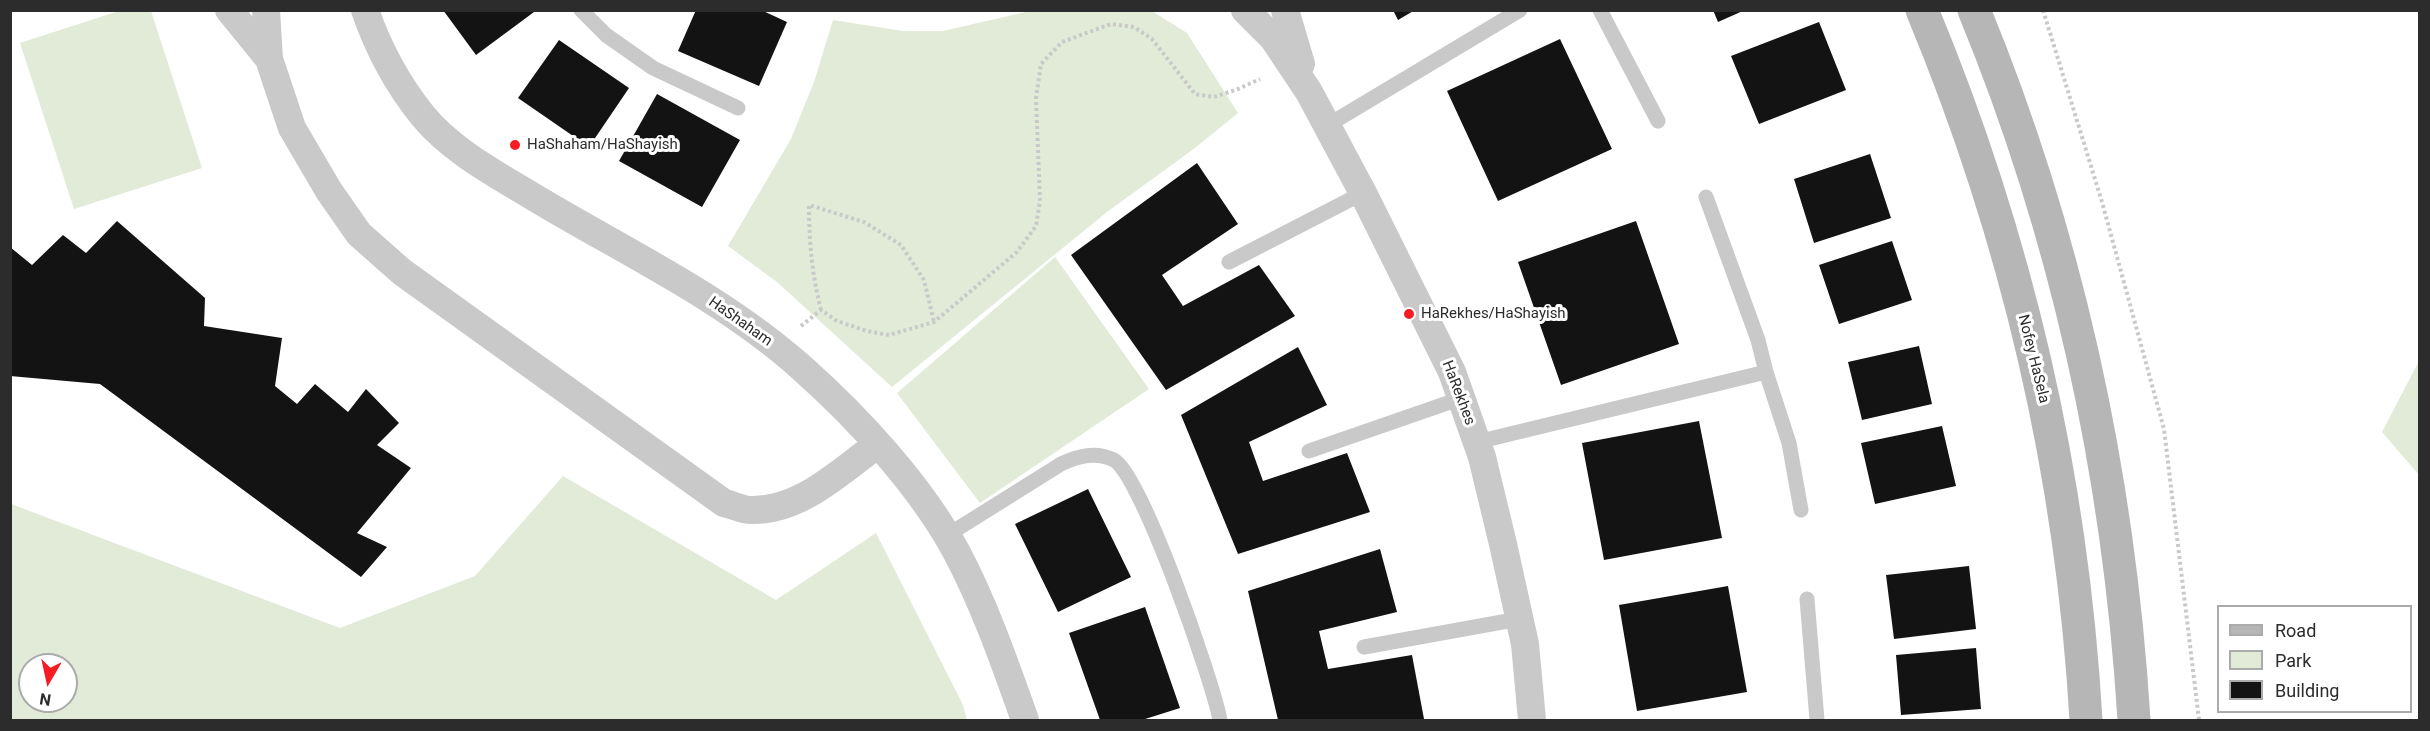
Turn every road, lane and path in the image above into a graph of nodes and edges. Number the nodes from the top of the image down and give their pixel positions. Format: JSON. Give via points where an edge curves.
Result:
{"nodes":[{"id":1,"x":229,"y":10,"type":"edge"},
{"id":2,"x":266,"y":10,"type":"edge"},
{"id":3,"x":365,"y":10,"type":"edge"},
{"id":4,"x":581,"y":10,"type":"edge"},
{"id":5,"x":1245,"y":10,"type":"edge"},
{"id":6,"x":1285,"y":10,"type":"edge"},
{"id":7,"x":1520,"y":10,"type":"edge"},
{"id":8,"x":1600,"y":10,"type":"edge"},
{"id":9,"x":1922,"y":10,"type":"edge"},
{"id":10,"x":1974,"y":10,"type":"edge"},
{"id":11,"x":2043,"y":10,"type":"edge"},
{"id":12,"x":269,"y":59,"type":"junction"},
{"id":13,"x":1291,"y":64,"type":"junction"},
{"id":14,"x":1309,"y":92,"type":"junction"},
{"id":15,"x":738,"y":108,"type":"dead end"},
{"id":16,"x":1658,"y":121,"type":"dead end"},
{"id":17,"x":1328,"y":125,"type":"junction"},
{"id":18,"x":1363,"y":193,"type":"junction"},
{"id":19,"x":1706,"y":197,"type":"dead end"},
{"id":20,"x":1229,"y":262,"type":"dead end"},
{"id":21,"x":822,"y":309,"type":"junction"},
{"id":22,"x":934,"y":322,"type":"junction"},
{"id":23,"x":774,"y":346,"type":"junction"},
{"id":24,"x":1766,"y":372,"type":"junction"},
{"id":25,"x":1462,"y":398,"type":"junction"},
{"id":26,"x":1477,"y":441,"type":"junction"},
{"id":27,"x":877,"y":445,"type":"junction"},
{"id":28,"x":1309,"y":451,"type":"dead end"},
{"id":29,"x":1801,"y":510,"type":"dead end"},
{"id":30,"x":946,"y":536,"type":"junction"},
{"id":31,"x":1807,"y":599,"type":"dead end"},
{"id":32,"x":1519,"y":619,"type":"junction"},
{"id":33,"x":1364,"y":647,"type":"dead end"},
{"id":34,"x":1026,"y":720,"type":"edge"},
{"id":35,"x":1220,"y":720,"type":"edge"},
{"id":36,"x":1532,"y":720,"type":"edge"},
{"id":37,"x":1817,"y":720,"type":"edge"},
{"id":38,"x":2086,"y":720,"type":"edge"},
{"id":39,"x":2134,"y":720,"type":"edge"},
{"id":40,"x":2199,"y":720,"type":"edge"}],
"edges":[{"from":1,"to":12,"type":"street"},
{"from":2,"to":12,"type":"street"},
{"from":3,"to":23,"type":"street","name":"HaShaham","via":[[373,34],[423,117],[458,148],[553,209],[695,291]]},
{"from":4,"to":15,"type":"lane","via":[[606,35],[653,68]]},
{"from":5,"to":13,"type":"street","name":"HaRekhes","via":[[1273,38]]},
{"from":6,"to":14,"type":"street","name":"HaRekhes"},
{"from":7,"to":17,"type":"lane"},
{"from":8,"to":16,"type":"lane"},
{"from":9,"to":38,"type":"street","name":"Nofey HaSela","via":[[1948,73],[2001,230],[2042,393],[2075,589]]},
{"from":10,"to":39,"type":"street","via":[[2050,228],[2089,383],[2116,530]]},
{"from":11,"to":40,"type":"path","via":[[2102,202],[2164,429]]},
{"from":12,"to":27,"type":"street","via":[[292,128],[328,191],[359,234],[402,272],[724,503],[750,510],[776,508],[803,498]]},
{"from":13,"to":14,"type":"street","name":"HaRekhes"},
{"from":13,"to":22,"type":"path","via":[[1238,90],[1214,97],[1195,94],[1152,39],[1134,27],[1111,24],[1062,42],[1041,64],[1036,98],[1040,201],[1036,226],[1017,252]]},
{"from":14,"to":17,"type":"street","name":"HaRekhes"},
{"from":17,"to":18,"type":"street","name":"HaRekhes"},
{"from":18,"to":20,"type":"lane"},
{"from":18,"to":25,"type":"street","name":"HaRekhes"},
{"from":19,"to":24,"type":"lane"},
{"from":21,"to":22,"type":"path","via":[[837,321],[889,335]]},
{"from":21,"to":22,"type":"path","via":[[814,283],[809,205],[864,222],[901,245],[924,280]]},
{"from":21,"to":23,"type":"path"},
{"from":23,"to":27,"type":"street","name":"HaShaham","via":[[810,376]]},
{"from":24,"to":26,"type":"lane"},
{"from":24,"to":29,"type":"lane","via":[[1789,443]]},
{"from":25,"to":26,"type":"street","name":"HaRekhes"},
{"from":25,"to":28,"type":"lane"},
{"from":26,"to":32,"type":"street","name":"HaRekhes"},
{"from":27,"to":30,"type":"street","name":"HaShaham"},
{"from":30,"to":34,"type":"street","name":"HaShaham","via":[[985,613]]},
{"from":30,"to":35,"type":"lane","via":[[1080,455],[1115,461],[1136,490],[1167,560]]},
{"from":31,"to":37,"type":"lane"},
{"from":32,"to":33,"type":"lane"},
{"from":32,"to":36,"type":"street","name":"HaRekhes"}]}
